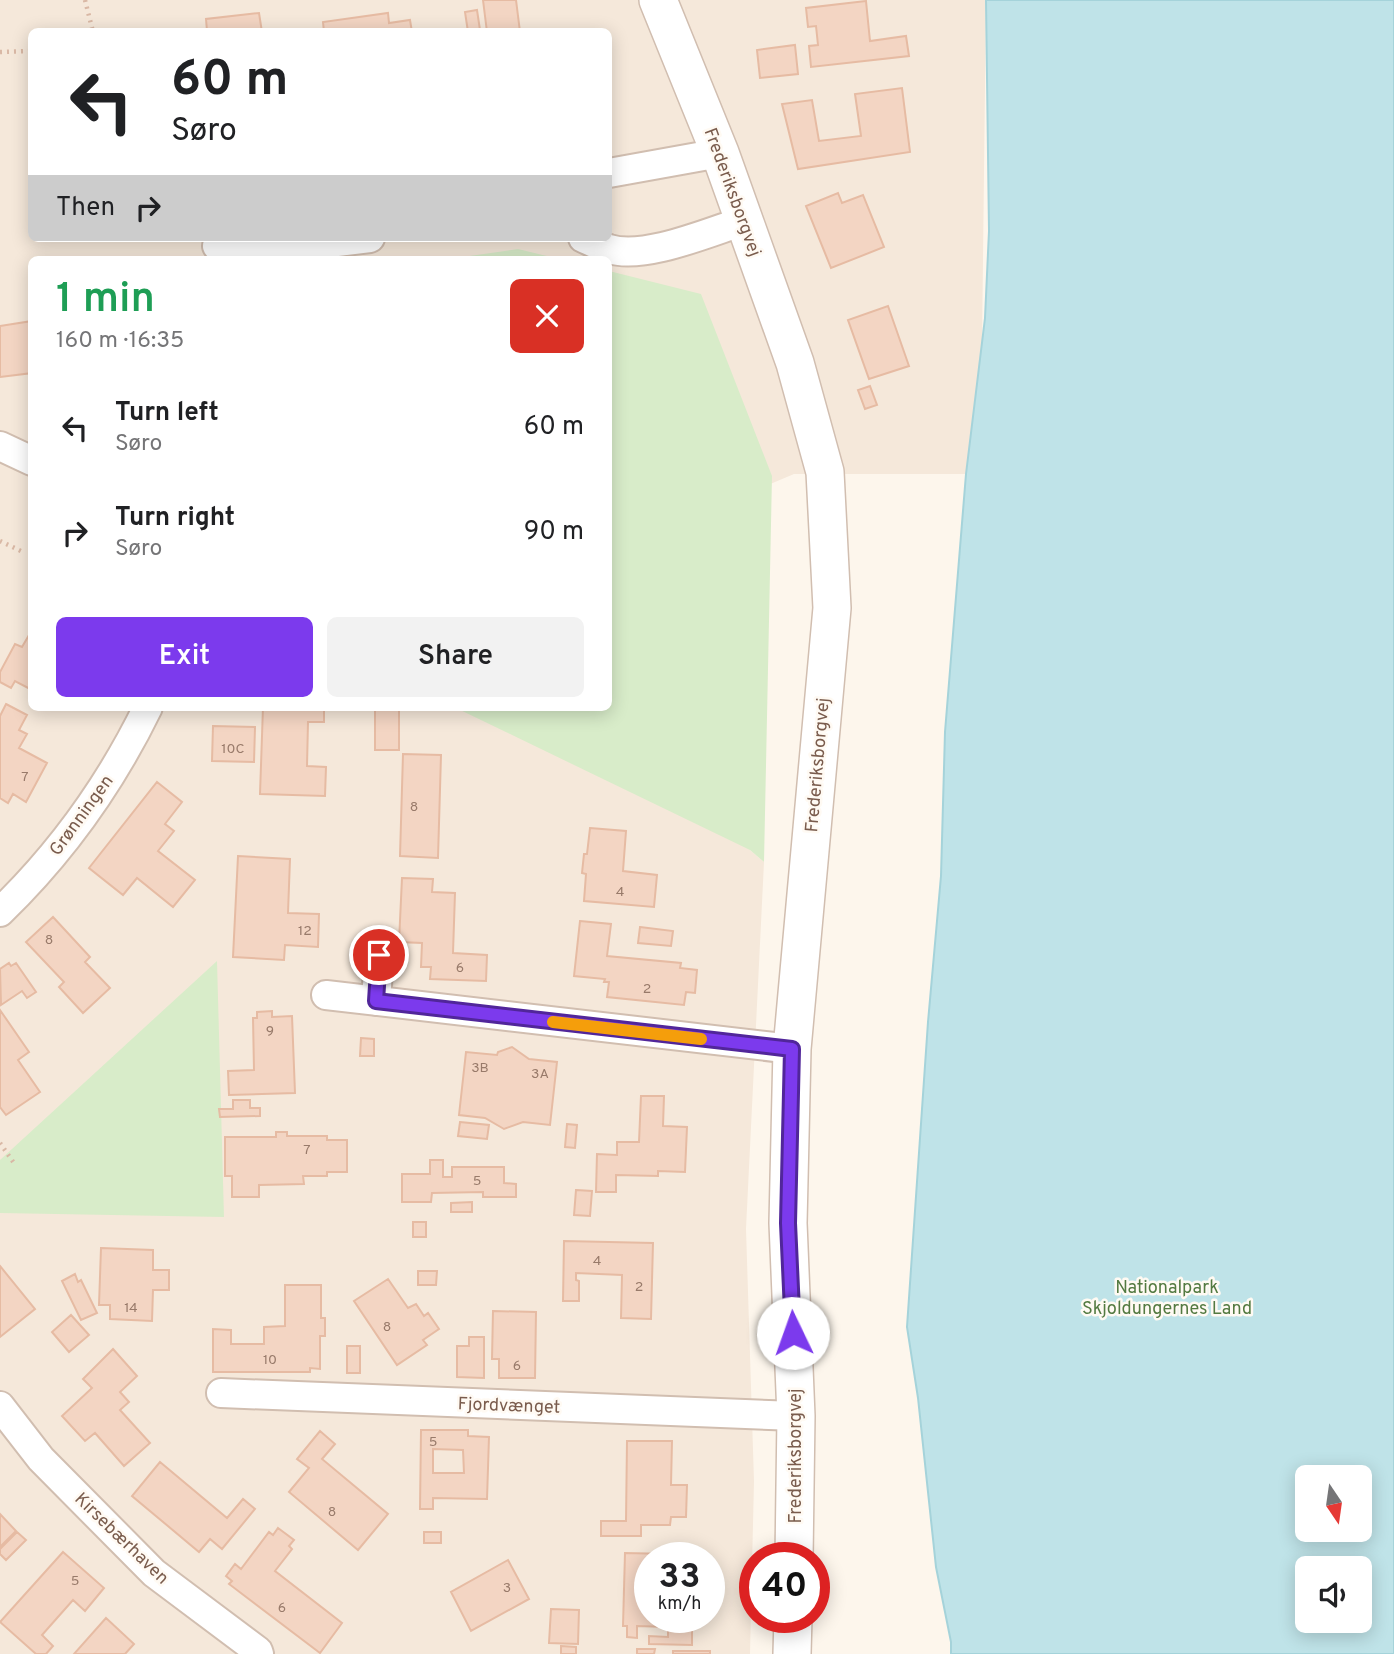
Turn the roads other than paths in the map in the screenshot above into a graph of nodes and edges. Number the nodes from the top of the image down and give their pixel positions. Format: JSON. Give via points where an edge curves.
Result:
{"nodes":[{"id":1,"x":658,"y":0,"type":"edge"},
{"id":2,"x":720,"y":153,"type":"junction"},
{"id":3,"x":612,"y":172,"type":"edge"},
{"id":4,"x":744,"y":220,"type":"junction"},
{"id":5,"x":338,"y":242,"type":"edge"},
{"id":6,"x":592,"y":242,"type":"edge"},
{"id":7,"x":217,"y":248,"type":"edge"},
{"id":8,"x":0,"y":446,"type":"edge"},
{"id":9,"x":28,"y":459,"type":"edge"},
{"id":10,"x":146,"y":711,"type":"edge"},
{"id":11,"x":0,"y":912,"type":"edge"},
{"id":12,"x":379,"y":955,"type":"dead end"},
{"id":13,"x":326,"y":995,"type":"dead end"},
{"id":14,"x":376,"y":1001,"type":"junction"},
{"id":15,"x":792,"y":1049,"type":"junction"},
{"id":16,"x":221,"y":1392,"type":"dead end"},
{"id":17,"x":0,"y":1406,"type":"edge"},
{"id":18,"x":796,"y":1416,"type":"junction"},
{"id":19,"x":794,"y":1542,"type":"edge"},
{"id":20,"x":793,"y":1633,"type":"edge"},
{"id":21,"x":259,"y":1654,"type":"edge"},
{"id":22,"x":792,"y":1654,"type":"edge"}],
"edges":[{"from":1,"to":2,"type":"street","name":"Frederiksborgvej"},
{"from":2,"to":3,"type":"street"},
{"from":2,"to":4,"type":"street","name":"Frederiksborgvej"},
{"from":4,"to":6,"type":"street","via":[[642,251],[611,250]]},
{"from":4,"to":15,"type":"street","name":"Frederiksborgvej","via":[[795,363],[825,472],[832,608]]},
{"from":5,"to":7,"type":"street","via":[[233,255]]},
{"from":8,"to":9,"type":"street"},
{"from":10,"to":11,"type":"street","name":"Grønningen","via":[[81,820]]},
{"from":12,"to":14,"type":"street"},
{"from":13,"to":14,"type":"street"},
{"from":14,"to":15,"type":"street"},
{"from":15,"to":18,"type":"street","name":"Frederiksborgvej","via":[[788,1223]]},
{"from":16,"to":18,"type":"street","name":"Fjordvænget"},
{"from":17,"to":21,"type":"street","name":"Kirsebærhaven","via":[[41,1459],[154,1573]]},
{"from":18,"to":19,"type":"street","name":"Frederiksborgvej"},
{"from":20,"to":22,"type":"street"}]}
